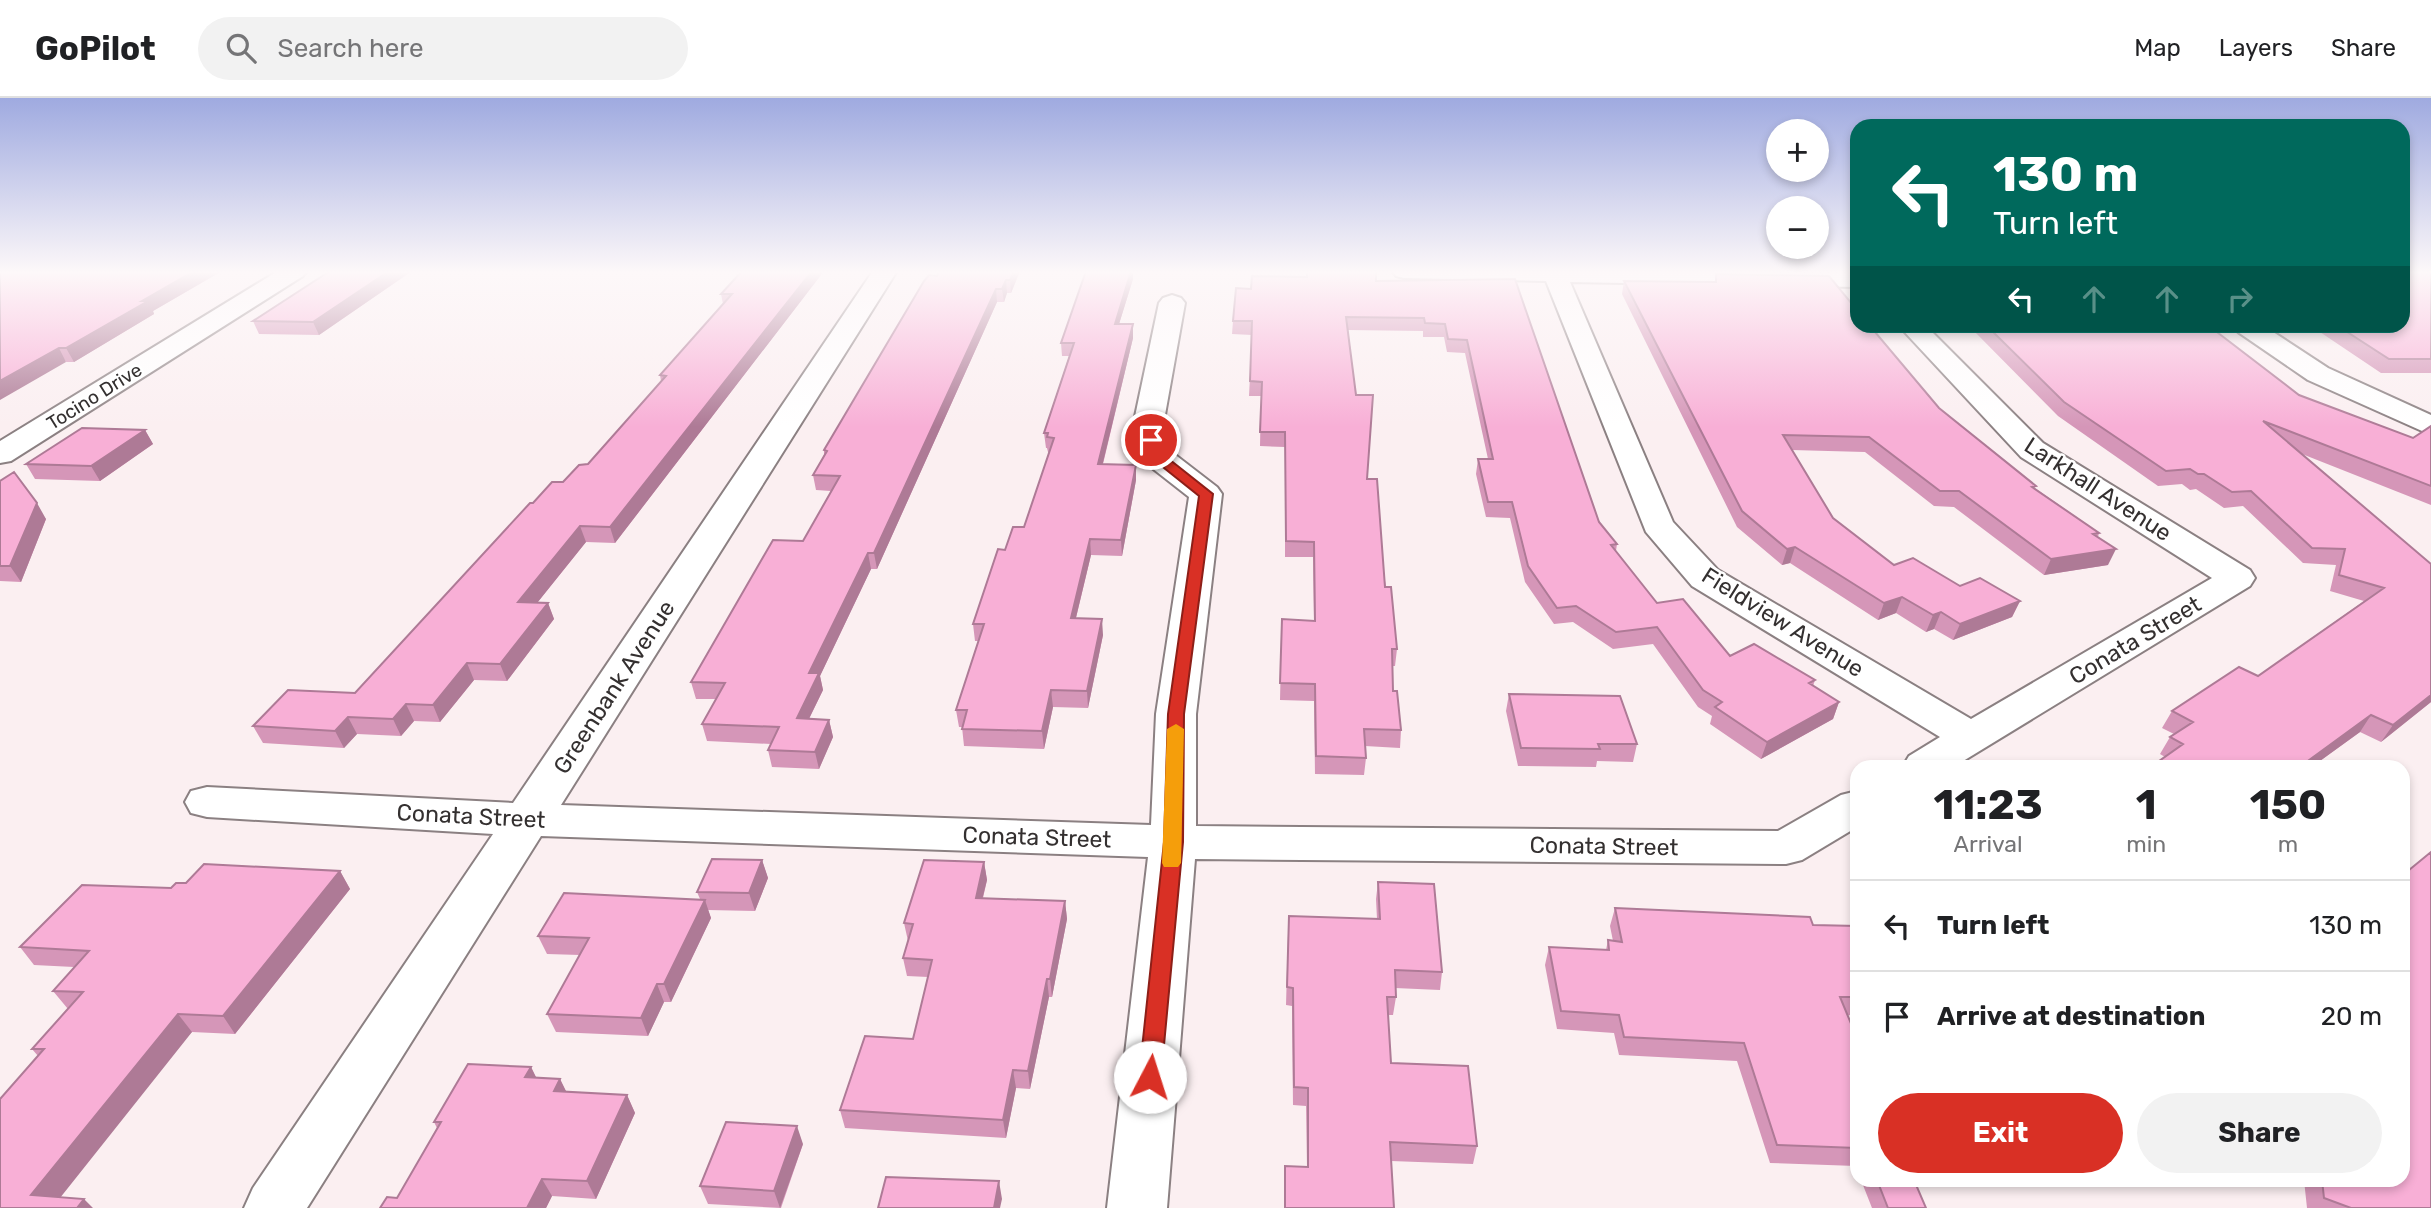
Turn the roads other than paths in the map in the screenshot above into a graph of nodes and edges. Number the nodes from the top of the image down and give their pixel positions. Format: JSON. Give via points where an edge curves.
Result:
{"nodes":[{"id":1,"x":211,"y":323,"type":"edge"},
{"id":2,"x":851,"y":323,"type":"edge"},
{"id":3,"x":1168,"y":323,"type":"edge"},
{"id":4,"x":1575,"y":323,"type":"edge"},
{"id":5,"x":1919,"y":333,"type":"edge"},
{"id":6,"x":2257,"y":333,"type":"edge"},
{"id":7,"x":2431,"y":426,"type":"edge"},
{"id":8,"x":0,"y":454,"type":"edge"},
{"id":9,"x":2237,"y":578,"type":"joint"},
{"id":10,"x":1972,"y":738,"type":"junction"},
{"id":11,"x":1934,"y":760,"type":"edge"},
{"id":12,"x":207,"y":802,"type":"dead end"},
{"id":13,"x":1850,"y":810,"type":"edge"},
{"id":14,"x":527,"y":820,"type":"junction"},
{"id":15,"x":1173,"y":842,"type":"junction"},
{"id":16,"x":274,"y":1208,"type":"edge"},
{"id":17,"x":1137,"y":1208,"type":"edge"}],
"edges":[{"from":1,"to":8,"type":"street","name":"Tocino Drive"},
{"from":2,"to":14,"type":"street","name":"Greenbank Avenue"},
{"from":3,"to":15,"type":"street","via":[[1148,426],[1154,454],[1206,494],[1176,714]]},
{"from":4,"to":10,"type":"street","name":"Fieldview Avenue","via":[[1658,525],[1705,578]]},
{"from":5,"to":9,"type":"street","name":"Larkhall Avenue","via":[[2032,450]]},
{"from":6,"to":7,"type":"street","via":[[2318,374]]},
{"from":9,"to":10,"type":"street","name":"Conata Street"},
{"from":10,"to":11,"type":"street","name":"Conata Street"},
{"from":12,"to":14,"type":"street","name":"Conata Street"},
{"from":13,"to":15,"type":"street","name":"Conata Street","via":[[1786,848]]},
{"from":14,"to":15,"type":"street","name":"Conata Street"},
{"from":14,"to":16,"type":"street","name":"Greenbank Avenue"},
{"from":15,"to":17,"type":"street"}]}
